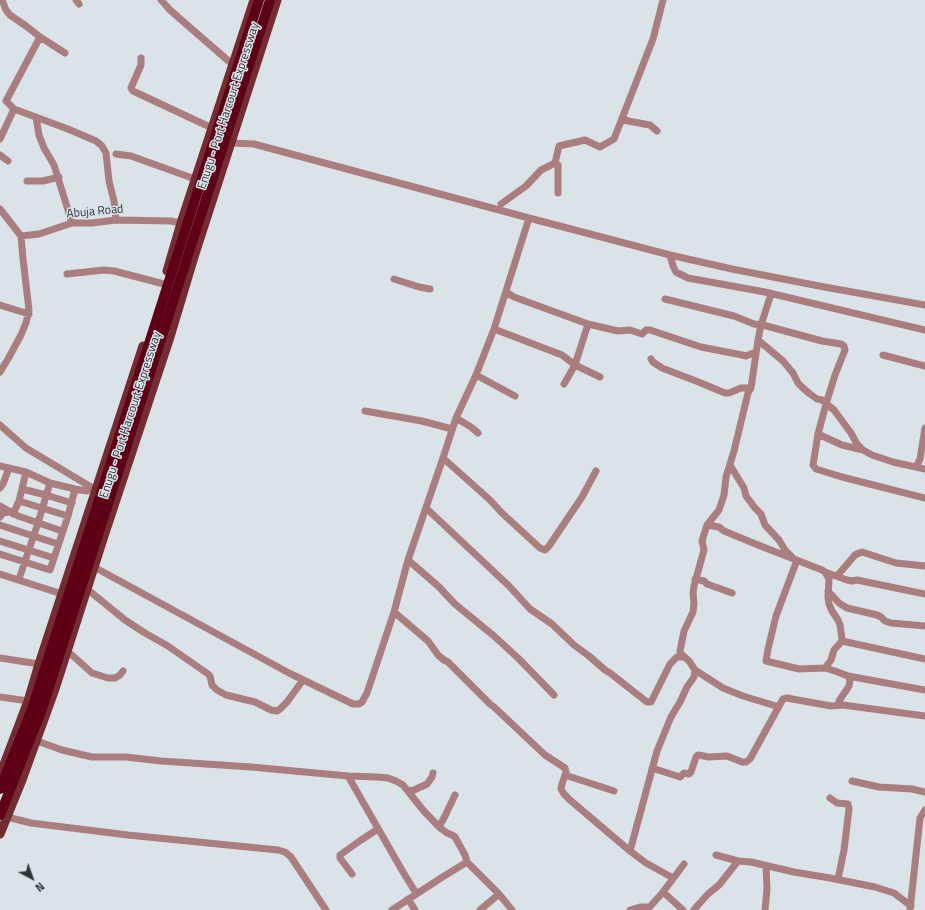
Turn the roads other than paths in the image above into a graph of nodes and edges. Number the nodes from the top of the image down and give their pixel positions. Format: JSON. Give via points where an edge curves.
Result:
{"nodes":[{"id":1,"x":161,"y":0,"type":"edge"},
{"id":2,"x":254,"y":0,"type":"edge"},
{"id":3,"x":259,"y":0,"type":"edge"},
{"id":4,"x":270,"y":0,"type":"edge"},
{"id":5,"x":277,"y":0,"type":"edge"},
{"id":6,"x":663,"y":0,"type":"edge"},
{"id":7,"x":3,"y":3,"type":"edge"},
{"id":8,"x":0,"y":15,"type":"edge"},
{"id":9,"x":40,"y":37,"type":"junction"},
{"id":10,"x":65,"y":52,"type":"dead end"},
{"id":11,"x":141,"y":58,"type":"dead end"},
{"id":12,"x":232,"y":64,"type":"junction"},
{"id":13,"x":14,"y":109,"type":"junction"},
{"id":14,"x":36,"y":117,"type":"junction"},
{"id":15,"x":622,"y":118,"type":"junction"},
{"id":16,"x":212,"y":128,"type":"junction"},
{"id":17,"x":657,"y":131,"type":"dead end"},
{"id":18,"x":0,"y":139,"type":"edge"},
{"id":19,"x":231,"y":143,"type":"junction"},
{"id":20,"x":116,"y":154,"type":"dead end"},
{"id":21,"x":0,"y":155,"type":"edge"},
{"id":22,"x":8,"y":161,"type":"dead end"},
{"id":23,"x":556,"y":163,"type":"junction"},
{"id":24,"x":59,"y":177,"type":"junction"},
{"id":25,"x":195,"y":179,"type":"junction"},
{"id":26,"x":27,"y":181,"type":"dead end"},
{"id":27,"x":558,"y":193,"type":"dead end"},
{"id":28,"x":501,"y":204,"type":"dead end"},
{"id":29,"x":0,"y":209,"type":"edge"},
{"id":30,"x":529,"y":218,"type":"junction"},
{"id":31,"x":116,"y":220,"type":"junction"},
{"id":32,"x":72,"y":223,"type":"junction"},
{"id":33,"x":181,"y":223,"type":"junction"},
{"id":34,"x":21,"y":236,"type":"junction"},
{"id":35,"x":670,"y":254,"type":"junction"},
{"id":36,"x":67,"y":274,"type":"dead end"},
{"id":37,"x":394,"y":279,"type":"dead end"},
{"id":38,"x":164,"y":284,"type":"junction"},
{"id":39,"x":430,"y":289,"type":"dead end"},
{"id":40,"x":506,"y":292,"type":"junction"},
{"id":41,"x":771,"y":294,"type":"junction"},
{"id":42,"x":665,"y":299,"type":"dead end"},
{"id":43,"x":925,"y":305,"type":"edge"},
{"id":44,"x":0,"y":306,"type":"edge"},
{"id":45,"x":28,"y":314,"type":"junction"},
{"id":46,"x":588,"y":324,"type":"junction"},
{"id":47,"x":761,"y":325,"type":"junction"},
{"id":48,"x":494,"y":329,"type":"junction"},
{"id":49,"x":925,"y":330,"type":"edge"},
{"id":50,"x":758,"y":340,"type":"junction"},
{"id":51,"x":756,"y":352,"type":"junction"},
{"id":52,"x":883,"y":355,"type":"dead end"},
{"id":53,"x":651,"y":359,"type":"dead end"},
{"id":54,"x":575,"y":365,"type":"junction"},
{"id":55,"x":925,"y":366,"type":"edge"},
{"id":56,"x":0,"y":372,"type":"edge"},
{"id":57,"x":476,"y":376,"type":"junction"},
{"id":58,"x":600,"y":377,"type":"dead end"},
{"id":59,"x":564,"y":384,"type":"dead end"},
{"id":60,"x":750,"y":388,"type":"junction"},
{"id":61,"x":515,"y":396,"type":"dead end"},
{"id":62,"x":826,"y":404,"type":"junction"},
{"id":63,"x":365,"y":411,"type":"dead end"},
{"id":64,"x":456,"y":418,"type":"junction"},
{"id":65,"x":0,"y":425,"type":"edge"},
{"id":66,"x":925,"y":428,"type":"edge"},
{"id":67,"x":452,"y":429,"type":"junction"},
{"id":68,"x":478,"y":433,"type":"dead end"},
{"id":69,"x":818,"y":434,"type":"junction"},
{"id":70,"x":863,"y":450,"type":"junction"},
{"id":71,"x":443,"y":458,"type":"junction"},
{"id":72,"x":730,"y":465,"type":"junction"},
{"id":73,"x":0,"y":466,"type":"edge"},
{"id":74,"x":916,"y":467,"type":"junction"},
{"id":75,"x":9,"y":468,"type":"junction"},
{"id":76,"x":925,"y":469,"type":"edge"},
{"id":77,"x":596,"y":471,"type":"dead end"},
{"id":78,"x":26,"y":472,"type":"junction"},
{"id":79,"x":50,"y":483,"type":"junction"},
{"id":80,"x":0,"y":488,"type":"edge"},
{"id":81,"x":94,"y":488,"type":"junction"},
{"id":82,"x":22,"y":489,"type":"junction"},
{"id":83,"x":75,"y":489,"type":"junction"},
{"id":84,"x":46,"y":494,"type":"junction"},
{"id":85,"x":925,"y":498,"type":"edge"},
{"id":86,"x":19,"y":501,"type":"junction"},
{"id":87,"x":72,"y":503,"type":"junction"},
{"id":88,"x":0,"y":506,"type":"edge"},
{"id":89,"x":426,"y":508,"type":"junction"},
{"id":90,"x":42,"y":509,"type":"junction"},
{"id":91,"x":12,"y":513,"type":"junction"},
{"id":92,"x":68,"y":516,"type":"junction"},
{"id":93,"x":0,"y":517,"type":"edge"},
{"id":94,"x":38,"y":523,"type":"junction"},
{"id":95,"x":707,"y":524,"type":"junction"},
{"id":96,"x":0,"y":525,"type":"edge"},
{"id":97,"x":62,"y":531,"type":"junction"},
{"id":98,"x":34,"y":536,"type":"junction"},
{"id":99,"x":0,"y":541,"type":"edge"},
{"id":100,"x":58,"y":544,"type":"junction"},
{"id":101,"x":29,"y":550,"type":"junction"},
{"id":102,"x":0,"y":554,"type":"edge"},
{"id":103,"x":54,"y":558,"type":"junction"},
{"id":104,"x":408,"y":560,"type":"junction"},
{"id":105,"x":797,"y":560,"type":"junction"},
{"id":106,"x":24,"y":562,"type":"junction"},
{"id":107,"x":925,"y":566,"type":"edge"},
{"id":108,"x":94,"y":567,"type":"junction"},
{"id":109,"x":825,"y":572,"type":"junction"},
{"id":110,"x":0,"y":574,"type":"edge"},
{"id":111,"x":837,"y":576,"type":"junction"},
{"id":112,"x":19,"y":579,"type":"junction"},
{"id":113,"x":695,"y":579,"type":"junction"},
{"id":114,"x":87,"y":589,"type":"junction"},
{"id":115,"x":828,"y":591,"type":"junction"},
{"id":116,"x":732,"y":593,"type":"dead end"},
{"id":117,"x":62,"y":594,"type":"junction"},
{"id":118,"x":925,"y":594,"type":"edge"},
{"id":119,"x":394,"y":612,"type":"junction"},
{"id":120,"x":925,"y":626,"type":"edge"},
{"id":121,"x":842,"y":641,"type":"junction"},
{"id":122,"x":67,"y":652,"type":"junction"},
{"id":123,"x":680,"y":655,"type":"junction"},
{"id":124,"x":0,"y":658,"type":"edge"},
{"id":125,"x":925,"y":659,"type":"edge"},
{"id":126,"x":39,"y":664,"type":"junction"},
{"id":127,"x":825,"y":668,"type":"junction"},
{"id":128,"x":696,"y":670,"type":"junction"},
{"id":129,"x":123,"y":671,"type":"dead end"},
{"id":130,"x":848,"y":676,"type":"junction"},
{"id":131,"x":303,"y":680,"type":"junction"},
{"id":132,"x":925,"y":690,"type":"edge"},
{"id":133,"x":554,"y":695,"type":"dead end"},
{"id":134,"x":0,"y":697,"type":"edge"},
{"id":135,"x":28,"y":701,"type":"junction"},
{"id":136,"x":843,"y":705,"type":"junction"},
{"id":137,"x":778,"y":708,"type":"junction"},
{"id":138,"x":925,"y":716,"type":"edge"},
{"id":139,"x":37,"y":740,"type":"junction"},
{"id":140,"x":4,"y":756,"type":"edge"},
{"id":141,"x":652,"y":768,"type":"junction"},
{"id":142,"x":433,"y":773,"type":"dead end"},
{"id":143,"x":0,"y":775,"type":"edge"},
{"id":144,"x":348,"y":776,"type":"junction"},
{"id":145,"x":564,"y":776,"type":"junction"},
{"id":146,"x":852,"y":781,"type":"dead end"},
{"id":147,"x":0,"y":789,"type":"edge"},
{"id":148,"x":408,"y":791,"type":"junction"},
{"id":149,"x":614,"y":791,"type":"dead end"},
{"id":150,"x":925,"y":792,"type":"edge"},
{"id":151,"x":455,"y":795,"type":"dead end"},
{"id":152,"x":830,"y":798,"type":"dead end"},
{"id":153,"x":925,"y":810,"type":"edge"},
{"id":154,"x":3,"y":816,"type":"edge"},
{"id":155,"x":439,"y":827,"type":"junction"},
{"id":156,"x":378,"y":829,"type":"junction"},
{"id":157,"x":0,"y":834,"type":"edge"},
{"id":158,"x":630,"y":851,"type":"junction"},
{"id":159,"x":716,"y":855,"type":"dead end"},
{"id":160,"x":738,"y":861,"type":"junction"},
{"id":161,"x":467,"y":862,"type":"junction"},
{"id":162,"x":684,"y":864,"type":"dead end"},
{"id":163,"x":766,"y":866,"type":"junction"},
{"id":164,"x":352,"y":874,"type":"dead end"},
{"id":165,"x":673,"y":878,"type":"junction"},
{"id":166,"x":838,"y":879,"type":"junction"},
{"id":167,"x":663,"y":892,"type":"junction"},
{"id":168,"x":416,"y":893,"type":"junction"},
{"id":169,"x":499,"y":894,"type":"junction"},
{"id":170,"x":408,"y":899,"type":"junction"},
{"id":171,"x":910,"y":908,"type":"edge"},
{"id":172,"x":648,"y":909,"type":"edge"},
{"id":173,"x":326,"y":910,"type":"edge"},
{"id":174,"x":392,"y":910,"type":"edge"},
{"id":175,"x":415,"y":910,"type":"edge"},
{"id":176,"x":480,"y":910,"type":"edge"},
{"id":177,"x":512,"y":910,"type":"edge"},
{"id":178,"x":630,"y":910,"type":"edge"},
{"id":179,"x":683,"y":910,"type":"edge"},
{"id":180,"x":694,"y":910,"type":"edge"},
{"id":181,"x":765,"y":910,"type":"edge"}],
"edges":[{"from":1,"to":12,"type":"street"},
{"from":2,"to":12,"type":"main road","name":"Enugu - Port Harcourt Expressway"},
{"from":3,"to":147,"type":"highway","name":"Enugu - Port Harcourt Expressway","via":[[32,709]]},
{"from":4,"to":154,"type":"highway","name":"Enugu - Port Harcourt Expressway","via":[[44,702]]},
{"from":5,"to":19,"type":"main road","name":"Enugu - Port Harcourt Expressway"},
{"from":6,"to":15,"type":"street","via":[[653,39]]},
{"from":7,"to":8,"type":"street"},
{"from":7,"to":9,"type":"street","via":[[10,15]]},
{"from":9,"to":10,"type":"street"},
{"from":9,"to":13,"type":"street","via":[[6,101]]},
{"from":11,"to":16,"type":"street","via":[[141,65],[131,88],[133,91]]},
{"from":12,"to":16,"type":"main road","name":"Enugu - Port Harcourt Expressway"},
{"from":13,"to":14,"type":"street"},
{"from":13,"to":18,"type":"street"},
{"from":14,"to":24,"type":"street","via":[[39,135]]},
{"from":14,"to":31,"type":"street","via":[[96,141],[102,146],[106,153]]},
{"from":15,"to":17,"type":"street","via":[[650,125]]},
{"from":15,"to":23,"type":"street","via":[[614,139],[600,147],[585,140],[559,146]]},
{"from":16,"to":25,"type":"main road","name":"Enugu - Port Harcourt Expressway"},
{"from":19,"to":30,"type":"street","via":[[254,144]]},
{"from":19,"to":108,"type":"main road","name":"Enugu - Port Harcourt Expressway"},
{"from":20,"to":25,"type":"street","via":[[131,156]]},
{"from":21,"to":22,"type":"street"},
{"from":23,"to":27,"type":"street"},
{"from":23,"to":28,"type":"street","via":[[541,170],[526,186]]},
{"from":24,"to":26,"type":"street"},
{"from":24,"to":32,"type":"street"},
{"from":25,"to":33,"type":"main road","name":"Enugu - Port Harcourt Expressway"},
{"from":29,"to":34,"type":"street"},
{"from":30,"to":35,"type":"street"},
{"from":30,"to":40,"type":"street"},
{"from":31,"to":32,"type":"street","name":"Abuja Road"},
{"from":31,"to":33,"type":"street","name":"Abuja Road"},
{"from":32,"to":34,"type":"street","name":"Abuja Road","via":[[39,234]]},
{"from":33,"to":38,"type":"main road","name":"Enugu - Port Harcourt Expressway"},
{"from":34,"to":45,"type":"street"},
{"from":35,"to":41,"type":"street","via":[[676,272],[688,278]]},
{"from":35,"to":43,"type":"street","via":[[732,269]]},
{"from":36,"to":38,"type":"street","via":[[114,271]]},
{"from":37,"to":39,"type":"street"},
{"from":38,"to":81,"type":"main road","name":"Enugu - Port Harcourt Expressway"},
{"from":40,"to":46,"type":"street"},
{"from":40,"to":48,"type":"street"},
{"from":41,"to":47,"type":"street"},
{"from":41,"to":49,"type":"street"},
{"from":42,"to":47,"type":"street"},
{"from":44,"to":45,"type":"street"},
{"from":45,"to":56,"type":"street","via":[[21,335]]},
{"from":46,"to":51,"type":"street","via":[[642,334],[650,330],[701,347],[746,356]]},
{"from":46,"to":54,"type":"street"},
{"from":47,"to":50,"type":"street"},
{"from":47,"to":62,"type":"street","via":[[844,346],[845,350]]},
{"from":48,"to":54,"type":"street","via":[[562,354]]},
{"from":48,"to":57,"type":"street"},
{"from":50,"to":51,"type":"street"},
{"from":50,"to":62,"type":"street","via":[[783,361],[804,389]]},
{"from":51,"to":60,"type":"street"},
{"from":52,"to":55,"type":"street"},
{"from":53,"to":60,"type":"street","via":[[662,368],[725,393]]},
{"from":54,"to":58,"type":"street"},
{"from":54,"to":59,"type":"street"},
{"from":57,"to":61,"type":"street"},
{"from":57,"to":64,"type":"street"},
{"from":60,"to":72,"type":"street"},
{"from":62,"to":69,"type":"street"},
{"from":62,"to":70,"type":"street","via":[[835,411]]},
{"from":63,"to":67,"type":"street"},
{"from":64,"to":67,"type":"street"},
{"from":64,"to":68,"type":"street"},
{"from":65,"to":81,"type":"street","via":[[26,448]]},
{"from":66,"to":74,"type":"street","via":[[920,459]]},
{"from":67,"to":71,"type":"street"},
{"from":69,"to":70,"type":"street","via":[[842,445]]},
{"from":69,"to":85,"type":"street","via":[[813,465],[816,468],[854,481]]},
{"from":70,"to":74,"type":"street","via":[[893,462]]},
{"from":71,"to":77,"type":"street","via":[[542,550],[549,546]]},
{"from":71,"to":89,"type":"street"},
{"from":72,"to":95,"type":"street","via":[[719,510]]},
{"from":72,"to":105,"type":"street","via":[[746,496],[761,514],[765,525],[785,550]]},
{"from":73,"to":75,"type":"street"},
{"from":74,"to":76,"type":"street"},
{"from":75,"to":78,"type":"street"},
{"from":75,"to":80,"type":"street"},
{"from":78,"to":79,"type":"street"},
{"from":78,"to":82,"type":"street"},
{"from":79,"to":83,"type":"street"},
{"from":79,"to":84,"type":"street"},
{"from":81,"to":83,"type":"street","via":[[86,491]]},
{"from":81,"to":117,"type":"main road","name":"Enugu - Port Harcourt Expressway"},
{"from":82,"to":84,"type":"street"},
{"from":82,"to":86,"type":"street"},
{"from":83,"to":87,"type":"street"},
{"from":84,"to":87,"type":"street"},
{"from":84,"to":90,"type":"street"},
{"from":86,"to":90,"type":"street"},
{"from":86,"to":91,"type":"street"},
{"from":87,"to":92,"type":"street"},
{"from":88,"to":91,"type":"street"},
{"from":89,"to":104,"type":"street"},
{"from":89,"to":123,"type":"street","via":[[520,596],[530,609],[647,702],[651,702],[670,664]]},
{"from":90,"to":92,"type":"street"},
{"from":90,"to":94,"type":"street"},
{"from":91,"to":93,"type":"street","via":[[7,512]]},
{"from":91,"to":94,"type":"street"},
{"from":92,"to":97,"type":"street"},
{"from":94,"to":97,"type":"street"},
{"from":94,"to":98,"type":"street"},
{"from":95,"to":105,"type":"street"},
{"from":95,"to":113,"type":"street","via":[[702,541],[704,550]]},
{"from":96,"to":98,"type":"street"},
{"from":97,"to":100,"type":"street"},
{"from":98,"to":100,"type":"street"},
{"from":98,"to":101,"type":"street"},
{"from":99,"to":101,"type":"street"},
{"from":100,"to":103,"type":"street"},
{"from":101,"to":103,"type":"street"},
{"from":101,"to":106,"type":"street"},
{"from":102,"to":106,"type":"street"},
{"from":103,"to":106,"type":"street","via":[[48,570]]},
{"from":104,"to":119,"type":"street"},
{"from":104,"to":133,"type":"street","via":[[518,658]]},
{"from":105,"to":109,"type":"street"},
{"from":105,"to":127,"type":"street","via":[[776,616],[766,661],[799,669]]},
{"from":106,"to":112,"type":"street"},
{"from":107,"to":111,"type":"street","via":[[896,563],[862,552],[855,555]]},
{"from":108,"to":114,"type":"main road","name":"Enugu - Port Harcourt Expressway"},
{"from":108,"to":131,"type":"street"},
{"from":109,"to":111,"type":"street"},
{"from":109,"to":115,"type":"street"},
{"from":110,"to":112,"type":"street"},
{"from":111,"to":118,"type":"street"},
{"from":112,"to":117,"type":"street"},
{"from":113,"to":116,"type":"street"},
{"from":113,"to":123,"type":"street","via":[[694,603],[684,631]]},
{"from":114,"to":122,"type":"main road","name":"Enugu - Port Harcourt Expressway"},
{"from":114,"to":131,"type":"street","via":[[125,620],[208,674],[212,685],[226,695],[277,710],[287,702]]},
{"from":115,"to":120,"type":"street","via":[[847,608],[881,617],[891,623]]},
{"from":115,"to":121,"type":"street","via":[[830,607],[840,625]]},
{"from":117,"to":126,"type":"main road","name":"Enugu - Port Harcourt Expressway"},
{"from":119,"to":131,"type":"street","via":[[362,702],[353,704]]},
{"from":119,"to":145,"type":"street","via":[[428,641],[438,655],[545,755],[565,768]]},
{"from":121,"to":125,"type":"street"},
{"from":121,"to":127,"type":"street"},
{"from":122,"to":129,"type":"street","via":[[92,673],[115,678]]},
{"from":122,"to":139,"type":"main road","name":"Enugu - Port Harcourt Expressway"},
{"from":123,"to":128,"type":"street"},
{"from":124,"to":126,"type":"street"},
{"from":126,"to":135,"type":"main road","name":"Enugu - Port Harcourt Expressway"},
{"from":127,"to":130,"type":"street"},
{"from":128,"to":137,"type":"street","via":[[723,688]]},
{"from":128,"to":141,"type":"street","via":[[671,717]]},
{"from":130,"to":132,"type":"street"},
{"from":130,"to":136,"type":"street","via":[[849,686],[839,702]]},
{"from":134,"to":135,"type":"street"},
{"from":135,"to":140,"type":"main road","name":"Enugu - Port Harcourt Expressway"},
{"from":136,"to":137,"type":"street","via":[[831,706],[787,698],[783,699]]},
{"from":136,"to":138,"type":"street"},
{"from":137,"to":141,"type":"street","via":[[746,762],[727,756],[698,755],[689,774],[680,776]]},
{"from":139,"to":144,"type":"street","via":[[62,750],[92,756]]},
{"from":139,"to":154,"type":"main road","name":"Enugu - Port Harcourt Expressway","via":[[22,780]]},
{"from":140,"to":143,"type":"main road","name":"Enugu - Port Harcourt Expressway"},
{"from":141,"to":158,"type":"street"},
{"from":142,"to":148,"type":"street","via":[[427,784]]},
{"from":144,"to":148,"type":"street","via":[[388,778],[403,785]]},
{"from":144,"to":156,"type":"street"},
{"from":145,"to":149,"type":"street"},
{"from":145,"to":158,"type":"street","via":[[561,789],[564,794]]},
{"from":146,"to":150,"type":"street"},
{"from":148,"to":155,"type":"street"},
{"from":151,"to":155,"type":"street"},
{"from":152,"to":166,"type":"street","via":[[838,803],[848,804],[849,810]]},
{"from":153,"to":171,"type":"street","via":[[920,818]]},
{"from":154,"to":157,"type":"main road","name":"Enugu - Port Harcourt Expressway"},
{"from":154,"to":173,"type":"street","via":[[31,823],[285,852],[296,864]]},
{"from":155,"to":161,"type":"street","via":[[455,837]]},
{"from":156,"to":164,"type":"street","via":[[340,855]]},
{"from":156,"to":168,"type":"street"},
{"from":158,"to":165,"type":"street"},
{"from":159,"to":160,"type":"street"},
{"from":160,"to":163,"type":"street"},
{"from":160,"to":180,"type":"street"},
{"from":161,"to":168,"type":"street"},
{"from":161,"to":169,"type":"street"},
{"from":162,"to":165,"type":"street"},
{"from":163,"to":166,"type":"street"},
{"from":163,"to":181,"type":"street"},
{"from":165,"to":167,"type":"street"},
{"from":166,"to":171,"type":"street","via":[[889,891]]},
{"from":167,"to":172,"type":"street"},
{"from":167,"to":179,"type":"street"},
{"from":168,"to":170,"type":"street"},
{"from":169,"to":176,"type":"street"},
{"from":169,"to":177,"type":"street"},
{"from":170,"to":174,"type":"street"},
{"from":170,"to":175,"type":"street"},
{"from":172,"to":178,"type":"street","via":[[640,907]]}]}
